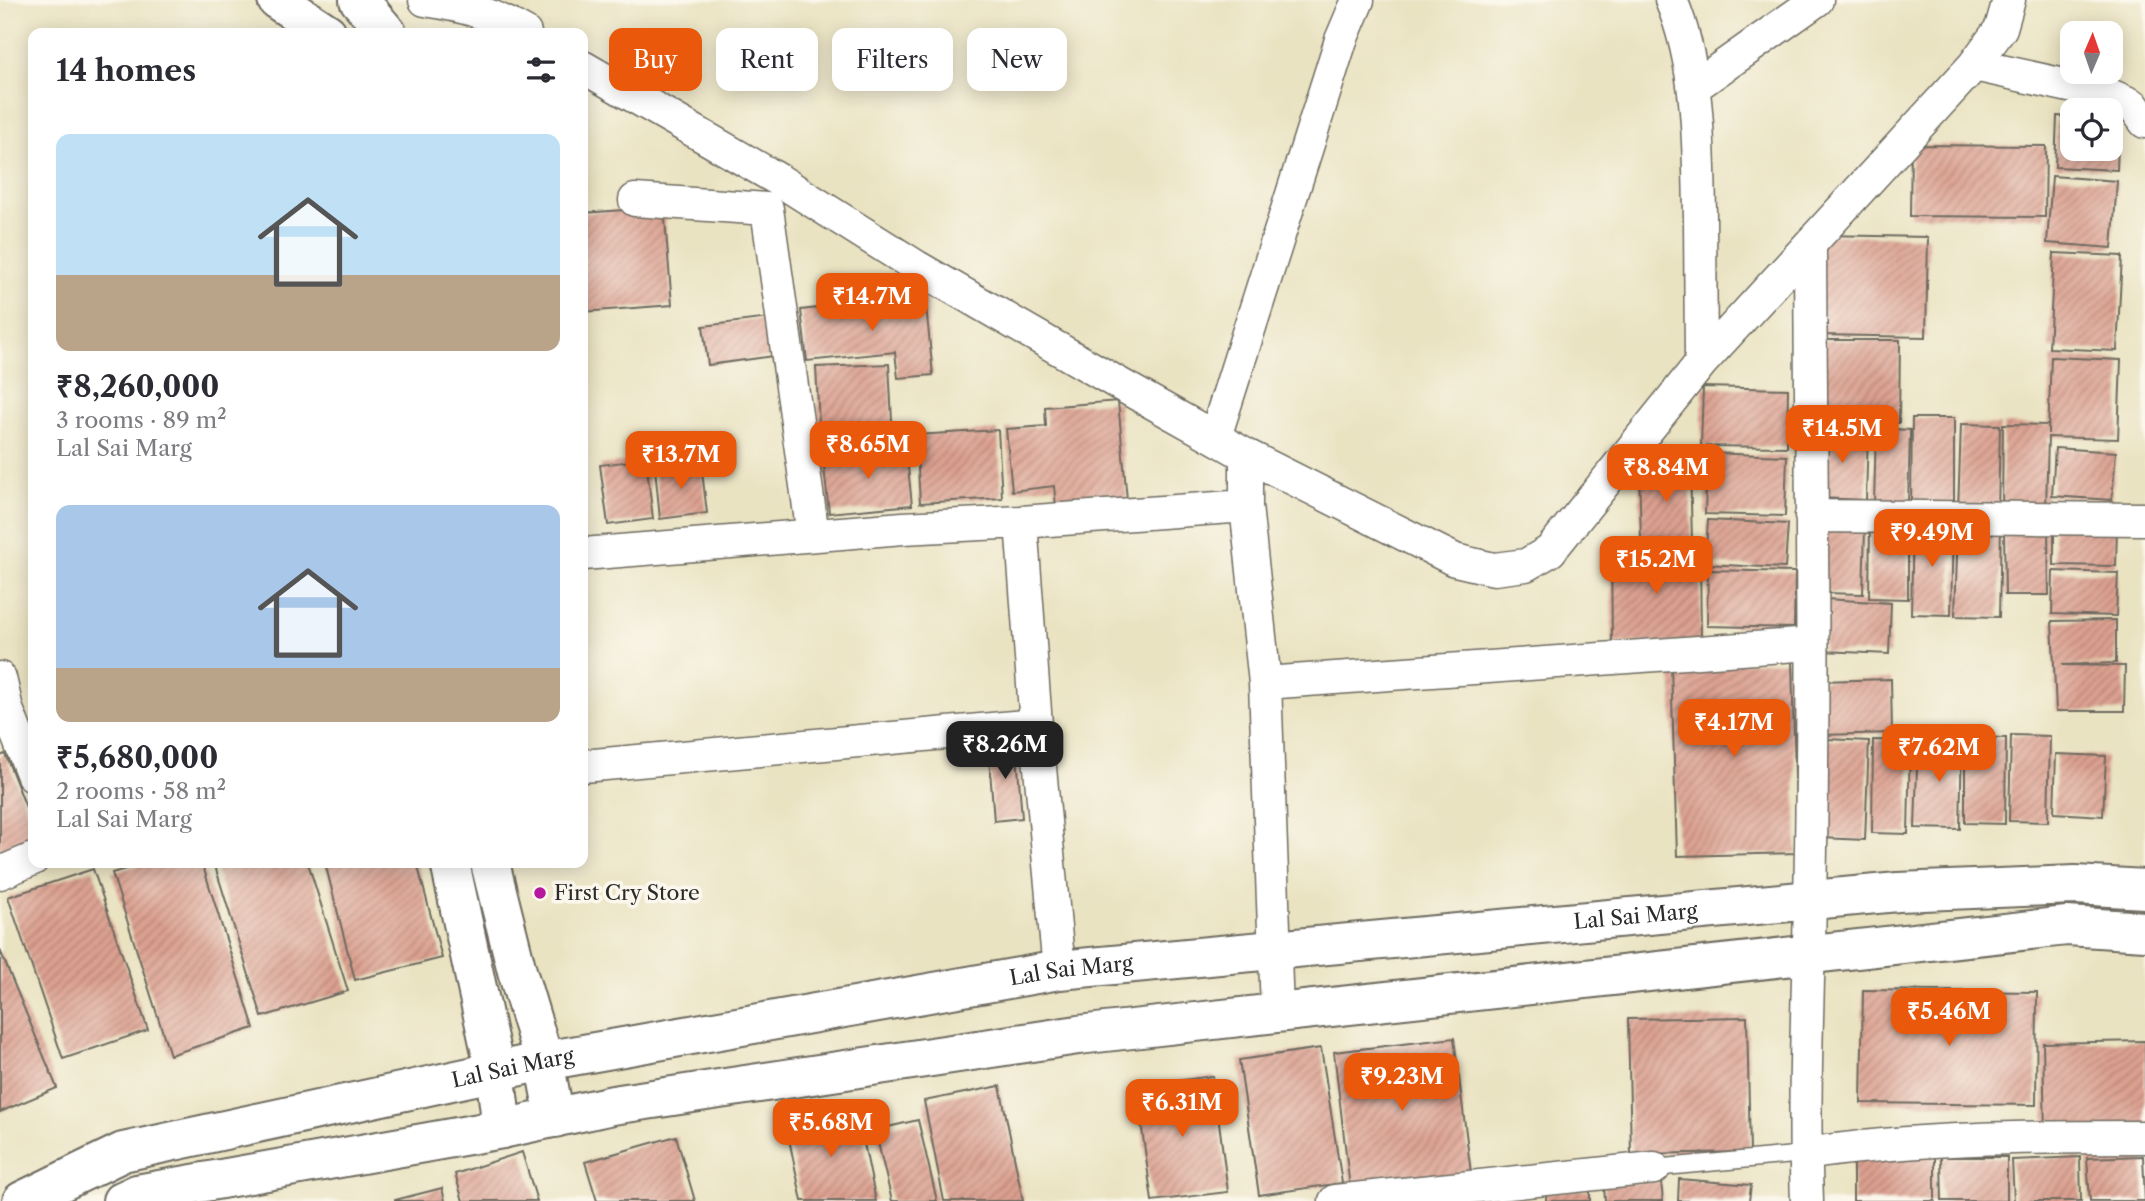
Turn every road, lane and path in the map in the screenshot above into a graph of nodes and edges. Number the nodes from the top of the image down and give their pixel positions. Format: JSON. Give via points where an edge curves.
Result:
{"nodes":[{"id":1,"x":277,"y":0,"type":"edge"},
{"id":2,"x":359,"y":0,"type":"edge"},
{"id":3,"x":425,"y":0,"type":"edge"},
{"id":4,"x":1358,"y":0,"type":"edge"},
{"id":5,"x":1671,"y":0,"type":"edge"},
{"id":6,"x":1817,"y":0,"type":"edge"},
{"id":7,"x":2009,"y":0,"type":"edge"},
{"id":8,"x":319,"y":28,"type":"edge"},
{"id":9,"x":383,"y":28,"type":"edge"},
{"id":10,"x":516,"y":28,"type":"edge"},
{"id":11,"x":1974,"y":65,"type":"junction"},
{"id":12,"x":588,"y":70,"type":"edge"},
{"id":13,"x":1694,"y":87,"type":"junction"},
{"id":14,"x":2145,"y":122,"type":"edge"},
{"id":15,"x":779,"y":180,"type":"junction"},
{"id":16,"x":635,"y":200,"type":"dead end"},
{"id":17,"x":767,"y":209,"type":"junction"},
{"id":18,"x":1810,"y":246,"type":"junction"},
{"id":19,"x":1701,"y":363,"type":"junction"},
{"id":20,"x":1215,"y":437,"type":"junction"},
{"id":21,"x":1246,"y":455,"type":"junction"},
{"id":22,"x":1246,"y":506,"type":"junction"},
{"id":23,"x":1811,"y":516,"type":"junction"},
{"id":24,"x":2145,"y":519,"type":"edge"},
{"id":25,"x":1021,"y":522,"type":"junction"},
{"id":26,"x":813,"y":535,"type":"junction"},
{"id":27,"x":588,"y":554,"type":"edge"},
{"id":28,"x":1811,"y":644,"type":"junction"},
{"id":29,"x":0,"y":678,"type":"edge"},
{"id":30,"x":1265,"y":683,"type":"junction"},
{"id":31,"x":4,"y":711,"type":"edge"},
{"id":32,"x":1036,"y":724,"type":"junction"},
{"id":33,"x":28,"y":765,"type":"edge"},
{"id":34,"x":588,"y":766,"type":"edge"},
{"id":35,"x":28,"y":861,"type":"edge"},
{"id":36,"x":451,"y":868,"type":"edge"},
{"id":37,"x":491,"y":868,"type":"edge"},
{"id":38,"x":0,"y":873,"type":"edge"},
{"id":39,"x":2145,"y":889,"type":"edge"},
{"id":40,"x":1810,"y":901,"type":"junction"},
{"id":41,"x":2145,"y":931,"type":"edge"},
{"id":42,"x":1274,"y":950,"type":"junction"},
{"id":43,"x":1808,"y":956,"type":"junction"},
{"id":44,"x":1059,"y":970,"type":"junction"},
{"id":45,"x":1277,"y":1011,"type":"junction"},
{"id":46,"x":544,"y":1061,"type":"junction"},
{"id":47,"x":495,"y":1071,"type":"junction"},
{"id":48,"x":555,"y":1118,"type":"junction"},
{"id":49,"x":502,"y":1129,"type":"junction"},
{"id":50,"x":2145,"y":1137,"type":"edge"},
{"id":51,"x":1805,"y":1154,"type":"junction"},
{"id":52,"x":1654,"y":1168,"type":"joint"},
{"id":53,"x":1598,"y":1187,"type":"edge"},
{"id":54,"x":22,"y":1201,"type":"edge"},
{"id":55,"x":122,"y":1201,"type":"edge"},
{"id":56,"x":1335,"y":1201,"type":"edge"},
{"id":57,"x":1807,"y":1201,"type":"edge"}],
"edges":[{"from":1,"to":8,"type":"street"},
{"from":2,"to":9,"type":"street"},
{"from":3,"to":10,"type":"street","via":[[474,9]]},
{"from":4,"to":20,"type":"street","via":[[1341,40]]},
{"from":5,"to":13,"type":"street"},
{"from":6,"to":13,"type":"street"},
{"from":7,"to":11,"type":"street","via":[[2001,28]]},
{"from":11,"to":14,"type":"street","via":[[2110,95],[2133,105]]},
{"from":11,"to":18,"type":"street"},
{"from":12,"to":15,"type":"street"},
{"from":13,"to":19,"type":"street"},
{"from":15,"to":17,"type":"street"},
{"from":15,"to":20,"type":"street","via":[[917,267]]},
{"from":16,"to":17,"type":"street"},
{"from":17,"to":26,"type":"street"},
{"from":18,"to":19,"type":"street"},
{"from":18,"to":23,"type":"street"},
{"from":19,"to":21,"type":"street","via":[[1550,551],[1526,565],[1494,569],[1455,560]]},
{"from":20,"to":21,"type":"street"},
{"from":21,"to":22,"type":"street"},
{"from":22,"to":25,"type":"street"},
{"from":22,"to":30,"type":"street"},
{"from":23,"to":24,"type":"street"},
{"from":23,"to":28,"type":"street"},
{"from":25,"to":26,"type":"street"},
{"from":25,"to":32,"type":"street"},
{"from":26,"to":27,"type":"street"},
{"from":28,"to":30,"type":"street"},
{"from":28,"to":40,"type":"street"},
{"from":29,"to":31,"type":"street"},
{"from":30,"to":42,"type":"street"},
{"from":31,"to":33,"type":"street"},
{"from":32,"to":34,"type":"street"},
{"from":32,"to":44,"type":"street"},
{"from":35,"to":38,"type":"street"},
{"from":36,"to":47,"type":"street"},
{"from":37,"to":46,"type":"street"},
{"from":39,"to":40,"type":"street","name":"Lal Sai Marg","via":[[2075,885],[1898,892]]},
{"from":40,"to":42,"type":"street","name":"Lal Sai Marg"},
{"from":40,"to":43,"type":"street"},
{"from":41,"to":43,"type":"street","via":[[2067,926]]},
{"from":42,"to":44,"type":"street","name":"Lal Sai Marg"},
{"from":42,"to":45,"type":"street"},
{"from":43,"to":45,"type":"street"},
{"from":43,"to":51,"type":"street"},
{"from":44,"to":46,"type":"street","name":"Lal Sai Marg"},
{"from":45,"to":48,"type":"street","via":[[1078,1035],[613,1105]]},
{"from":46,"to":47,"type":"street","name":"Lal Sai Marg"},
{"from":46,"to":48,"type":"street"},
{"from":47,"to":49,"type":"street"},
{"from":47,"to":54,"type":"street","name":"Lal Sai Marg","via":[[123,1152]]},
{"from":48,"to":49,"type":"street"},
{"from":49,"to":55,"type":"street","via":[[137,1194]]},
{"from":50,"to":51,"type":"street","via":[[1980,1137]]},
{"from":51,"to":52,"type":"lane"},
{"from":51,"to":57,"type":"street"},
{"from":52,"to":53,"type":"street"},
{"from":53,"to":56,"type":"street"}]}
